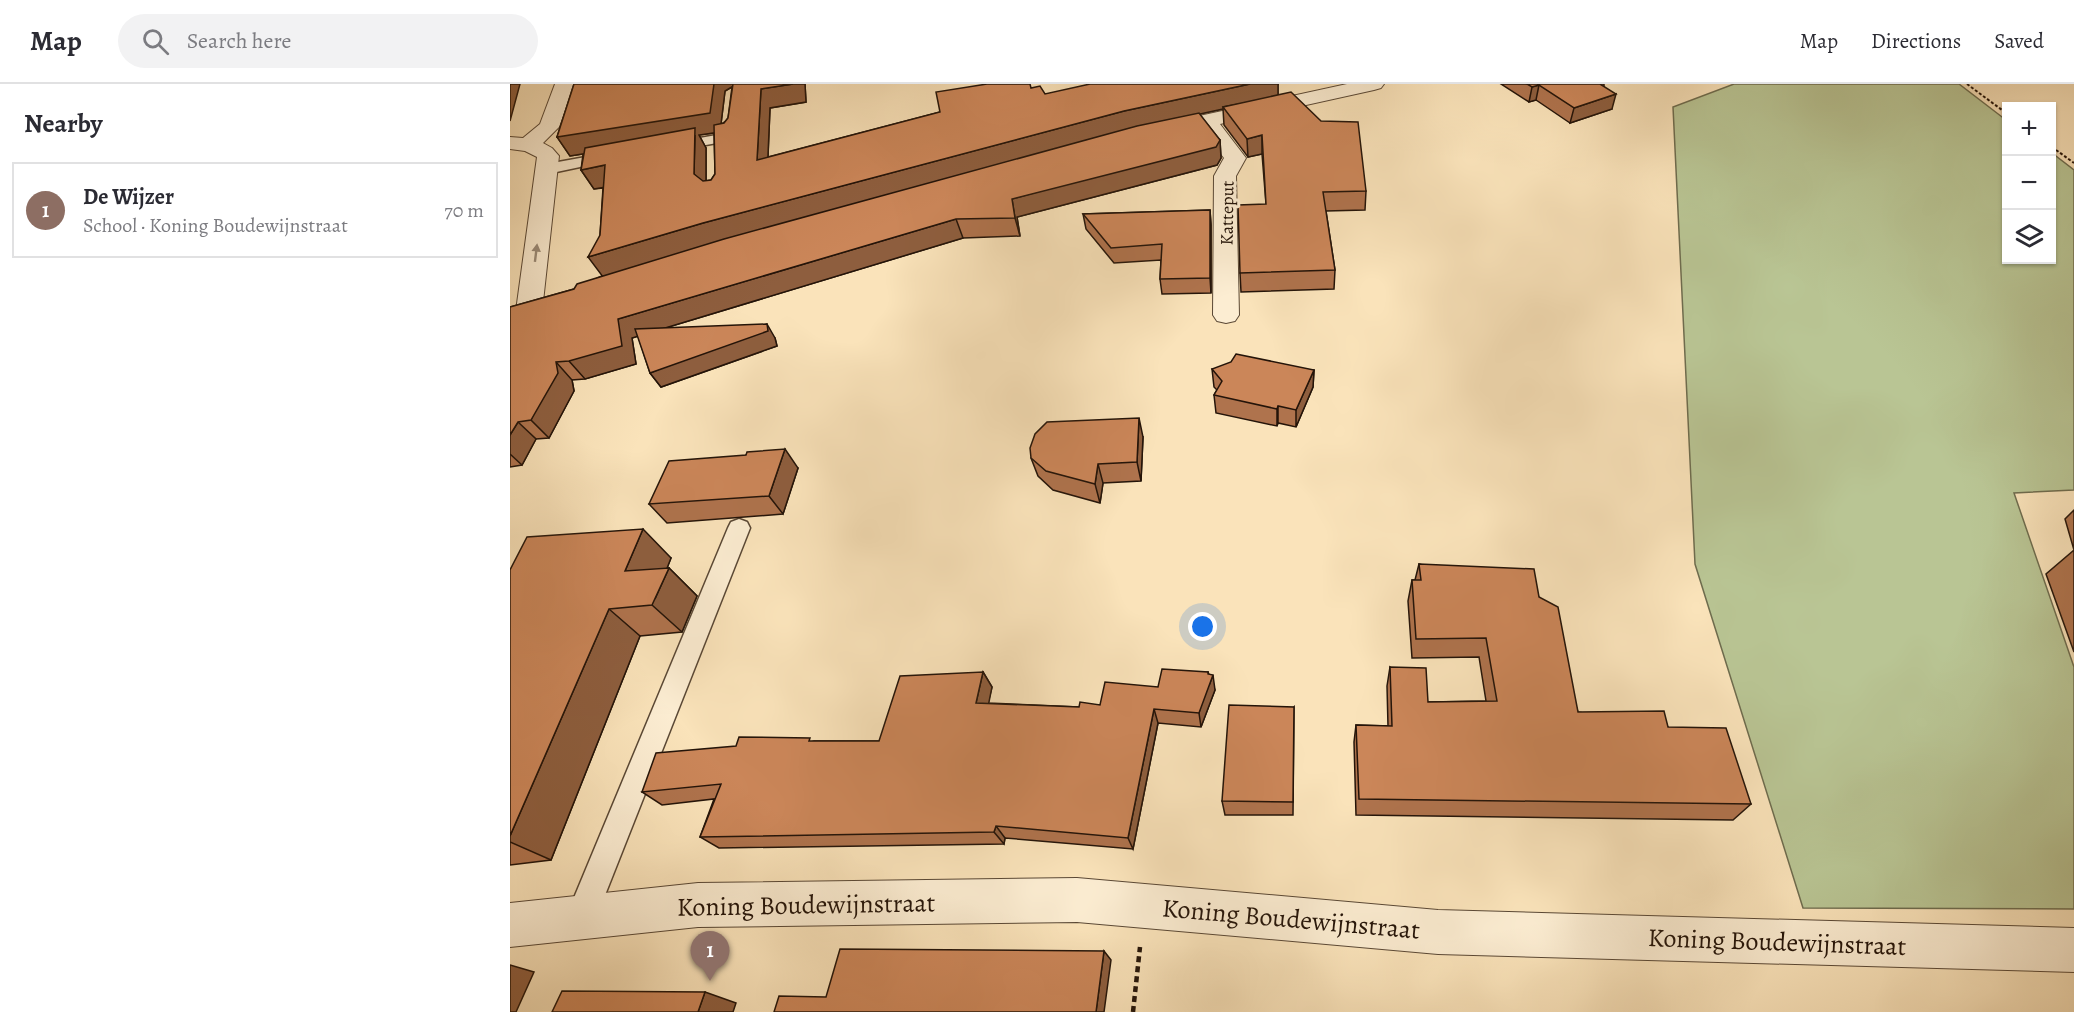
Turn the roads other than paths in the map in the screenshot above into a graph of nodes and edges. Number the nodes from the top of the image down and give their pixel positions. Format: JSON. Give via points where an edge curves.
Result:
{"nodes":[{"id":1,"x":565,"y":84,"type":"edge"},
{"id":2,"x":1374,"y":84,"type":"edge"},
{"id":3,"x":733,"y":103,"type":"edge"},
{"id":4,"x":1208,"y":121,"type":"junction"},
{"id":5,"x":1145,"y":134,"type":"edge"},
{"id":6,"x":519,"y":144,"type":"edge"},
{"id":7,"x":658,"y":149,"type":"edge"},
{"id":8,"x":623,"y":155,"type":"edge"},
{"id":9,"x":547,"y":169,"type":"junction"},
{"id":10,"x":529,"y":311,"type":"edge"},
{"id":11,"x":1227,"y":315,"type":"dead end"},
{"id":12,"x":739,"y":528,"type":"dead end"},
{"id":13,"x":581,"y":917,"type":"junction"},
{"id":14,"x":510,"y":925,"type":"edge"},
{"id":15,"x":2074,"y":950,"type":"edge"}],
"edges":[{"from":1,"to":6,"type":"street","via":[[549,127]]},
{"from":2,"to":4,"type":"street"},
{"from":3,"to":7,"type":"lane","via":[[729,137],[715,145]]},
{"from":4,"to":5,"type":"street"},
{"from":4,"to":11,"type":"street","name":"Katteput","via":[[1235,158],[1225,176]]},
{"from":6,"to":9,"type":"street","via":[[542,150],[548,156]]},
{"from":8,"to":9,"type":"lane"},
{"from":10,"to":9,"type":"street","one_way":true},
{"from":12,"to":13,"type":"lane"},
{"from":13,"to":14,"type":"street","name":"Koning Boudewijnstraat"},
{"from":13,"to":15,"type":"street","name":"Koning Boudewijnstraat","via":[[698,905],[1077,900],[1438,932]]}]}
